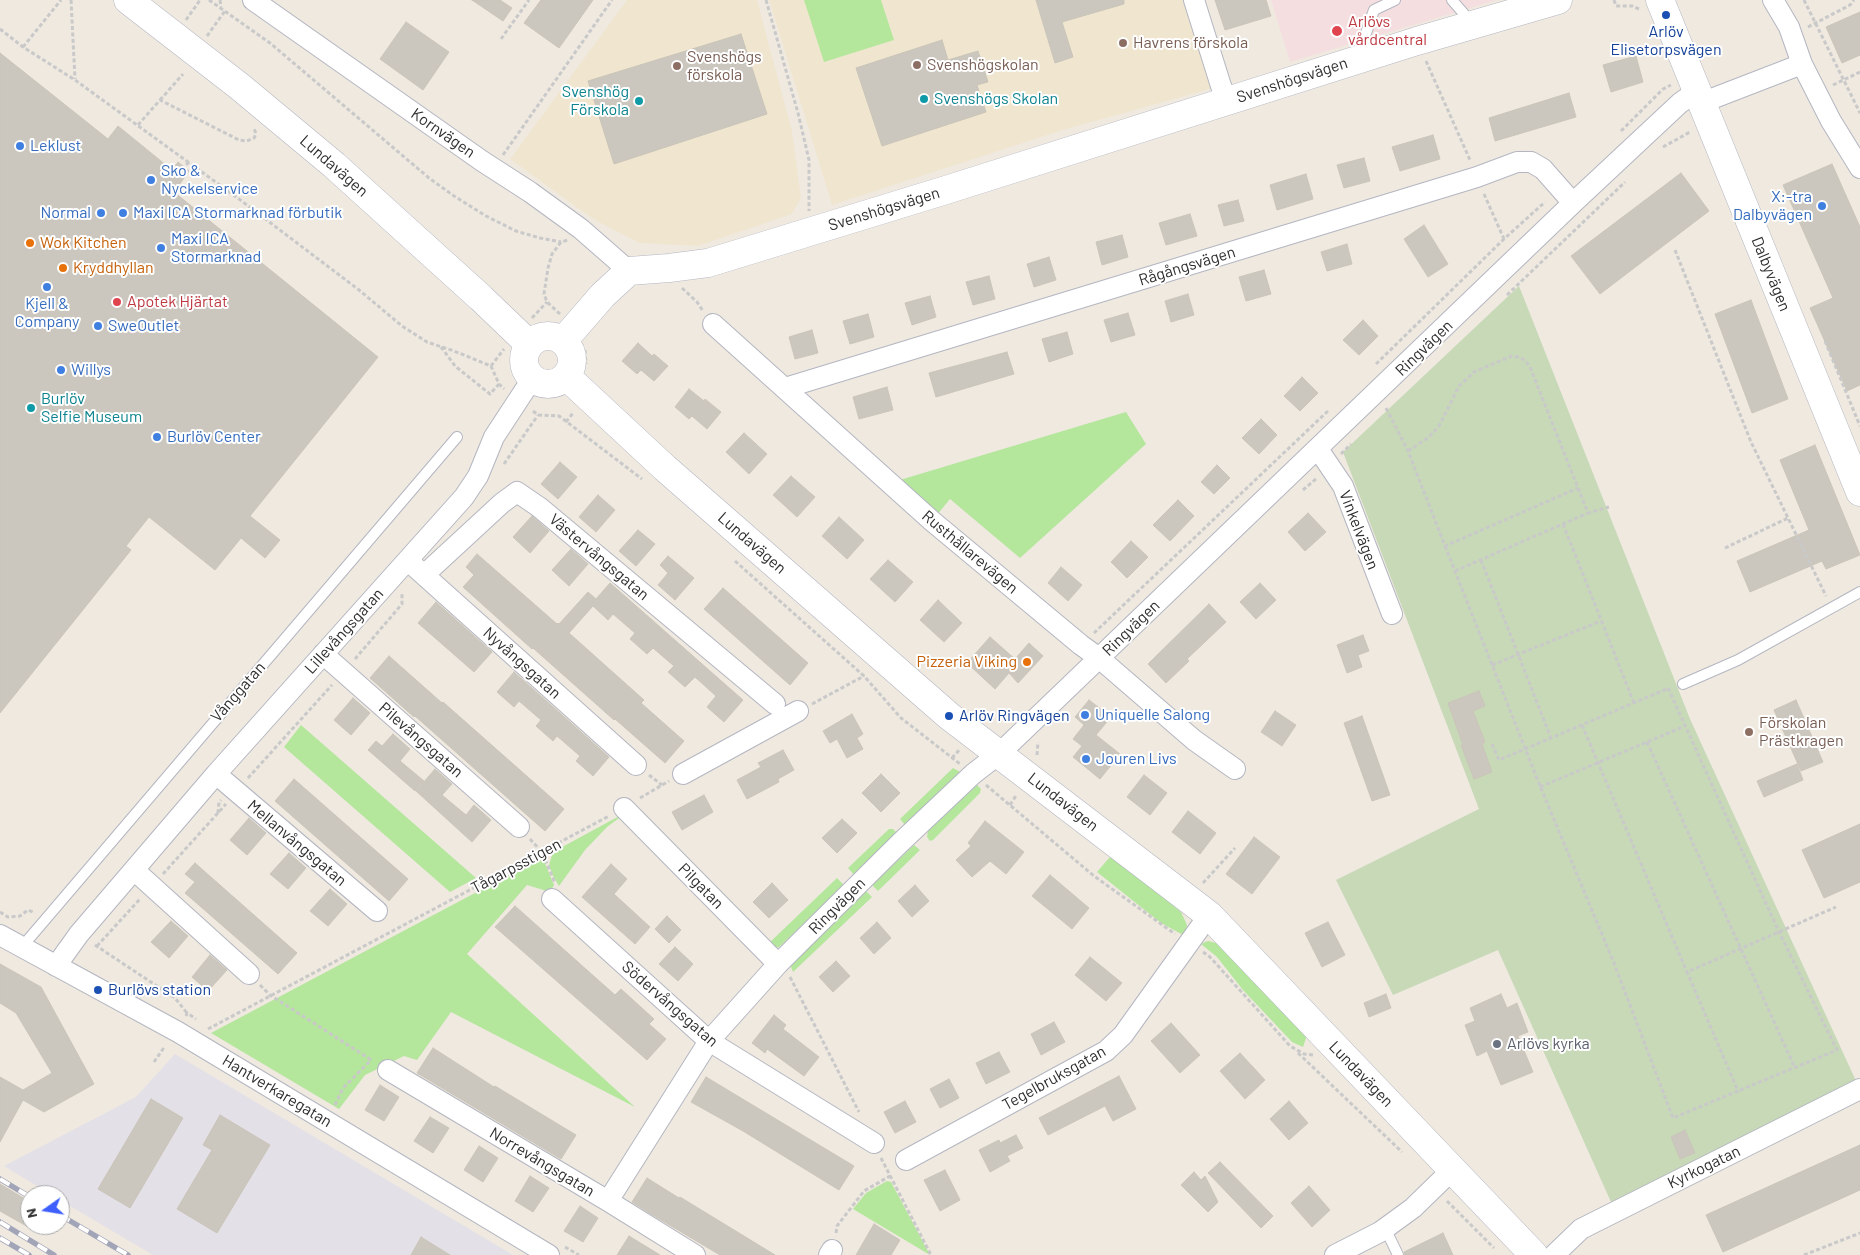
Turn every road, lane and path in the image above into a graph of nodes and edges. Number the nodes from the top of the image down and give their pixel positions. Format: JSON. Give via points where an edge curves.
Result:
{"nodes":[{"id":1,"x":61,"y":0,"type":"edge"},
{"id":2,"x":71,"y":0,"type":"edge"},
{"id":3,"x":128,"y":0,"type":"edge"},
{"id":4,"x":200,"y":0,"type":"edge"},
{"id":5,"x":210,"y":0,"type":"edge"},
{"id":6,"x":220,"y":0,"type":"edge"},
{"id":7,"x":253,"y":0,"type":"edge"},
{"id":8,"x":529,"y":0,"type":"edge"},
{"id":9,"x":612,"y":0,"type":"edge"},
{"id":10,"x":766,"y":0,"type":"edge"},
{"id":11,"x":1194,"y":0,"type":"edge"},
{"id":12,"x":1396,"y":0,"type":"edge"},
{"id":13,"x":1452,"y":0,"type":"edge"},
{"id":14,"x":1558,"y":0,"type":"edge"},
{"id":15,"x":1660,"y":0,"type":"edge"},
{"id":16,"x":1773,"y":0,"type":"edge"},
{"id":17,"x":1804,"y":0,"type":"edge"},
{"id":18,"x":1854,"y":0,"type":"edge"},
{"id":19,"x":221,"y":8,"type":"junction"},
{"id":20,"x":225,"y":11,"type":"junction"},
{"id":21,"x":186,"y":20,"type":"dead end"},
{"id":22,"x":1815,"y":24,"type":"junction"},
{"id":23,"x":1473,"y":25,"type":"junction"},
{"id":24,"x":0,"y":29,"type":"edge"},
{"id":25,"x":207,"y":36,"type":"dead end"},
{"id":26,"x":1792,"y":36,"type":"junction"},
{"id":27,"x":501,"y":39,"type":"dead end"},
{"id":28,"x":1417,"y":41,"type":"junction"},
{"id":29,"x":23,"y":47,"type":"junction"},
{"id":30,"x":1367,"y":57,"type":"junction"},
{"id":31,"x":1802,"y":64,"type":"junction"},
{"id":32,"x":1860,"y":72,"type":"edge"},
{"id":33,"x":183,"y":74,"type":"dead end"},
{"id":34,"x":1842,"y":79,"type":"junction"},
{"id":35,"x":75,"y":80,"type":"junction"},
{"id":36,"x":1818,"y":95,"type":"junction"},
{"id":37,"x":1699,"y":97,"type":"junction"},
{"id":38,"x":160,"y":100,"type":"junction"},
{"id":39,"x":1228,"y":101,"type":"junction"},
{"id":40,"x":1860,"y":112,"type":"edge"},
{"id":41,"x":253,"y":125,"type":"dead end"},
{"id":42,"x":138,"y":126,"type":"junction"},
{"id":43,"x":189,"y":162,"type":"junction"},
{"id":44,"x":494,"y":168,"type":"junction"},
{"id":45,"x":1860,"y":168,"type":"edge"},
{"id":46,"x":178,"y":174,"type":"dead end"},
{"id":47,"x":1477,"y":177,"type":"junction"},
{"id":48,"x":1573,"y":204,"type":"junction"},
{"id":49,"x":809,"y":232,"type":"junction"},
{"id":50,"x":572,"y":239,"type":"dead end"},
{"id":51,"x":561,"y":242,"type":"junction"},
{"id":52,"x":1675,"y":250,"type":"dead end"},
{"id":53,"x":629,"y":271,"type":"junction"},
{"id":54,"x":679,"y":286,"type":"dead end"},
{"id":55,"x":547,"y":302,"type":"dead end"},
{"id":56,"x":712,"y":324,"type":"joint"},
{"id":57,"x":563,"y":341,"type":"junction"},
{"id":58,"x":530,"y":344,"type":"junction"},
{"id":59,"x":441,"y":346,"type":"junction"},
{"id":60,"x":1375,"y":365,"type":"dead end"},
{"id":61,"x":566,"y":376,"type":"junction"},
{"id":62,"x":499,"y":384,"type":"junction"},
{"id":63,"x":785,"y":388,"type":"junction"},
{"id":64,"x":525,"y":389,"type":"junction"},
{"id":65,"x":1335,"y":404,"type":"dead end"},
{"id":66,"x":1386,"y":408,"type":"dead end"},
{"id":67,"x":457,"y":437,"type":"dead end"},
{"id":68,"x":1318,"y":449,"type":"junction"},
{"id":69,"x":1408,"y":451,"type":"junction"},
{"id":70,"x":645,"y":482,"type":"dead end"},
{"id":71,"x":1578,"y":488,"type":"junction"},
{"id":72,"x":1860,"y":492,"type":"edge"},
{"id":73,"x":1609,"y":507,"type":"dead end"},
{"id":74,"x":1588,"y":513,"type":"junction"},
{"id":75,"x":1788,"y":518,"type":"junction"},
{"id":76,"x":1563,"y":524,"type":"junction"},
{"id":77,"x":1445,"y":546,"type":"junction"},
{"id":78,"x":1725,"y":548,"type":"dead end"},
{"id":79,"x":733,"y":559,"type":"dead end"},
{"id":80,"x":408,"y":560,"type":"junction"},
{"id":81,"x":1481,"y":560,"type":"junction"},
{"id":82,"x":1454,"y":571,"type":"junction"},
{"id":83,"x":424,"y":575,"type":"junction"},
{"id":84,"x":1860,"y":592,"type":"edge"},
{"id":85,"x":1832,"y":608,"type":"junction"},
{"id":86,"x":1392,"y":614,"type":"dead end"},
{"id":87,"x":1601,"y":621,"type":"junction"},
{"id":88,"x":1081,"y":645,"type":"junction"},
{"id":89,"x":323,"y":654,"type":"junction"},
{"id":90,"x":1518,"y":655,"type":"junction"},
{"id":91,"x":1100,"y":658,"type":"junction"},
{"id":92,"x":1492,"y":666,"type":"junction"},
{"id":93,"x":864,"y":676,"type":"junction"},
{"id":94,"x":1683,"y":684,"type":"dead end"},
{"id":95,"x":1634,"y":703,"type":"junction"},
{"id":96,"x":775,"y":704,"type":"dead end"},
{"id":97,"x":798,"y":711,"type":"joint"},
{"id":98,"x":1582,"y":725,"type":"junction"},
{"id":99,"x":1685,"y":726,"type":"junction"},
{"id":100,"x":1551,"y":738,"type":"junction"},
{"id":101,"x":1647,"y":742,"type":"junction"},
{"id":102,"x":1492,"y":744,"type":"dead end"},
{"id":103,"x":1526,"y":749,"type":"junction"},
{"id":104,"x":1000,"y":753,"type":"junction"},
{"id":105,"x":1599,"y":764,"type":"junction"},
{"id":106,"x":636,"y":765,"type":"dead end"},
{"id":107,"x":1235,"y":769,"type":"dead end"},
{"id":108,"x":216,"y":774,"type":"junction"},
{"id":109,"x":683,"y":774,"type":"joint"},
{"id":110,"x":974,"y":774,"type":"junction"},
{"id":111,"x":1540,"y":787,"type":"junction"},
{"id":112,"x":624,"y":808,"type":"junction"},
{"id":113,"x":519,"y":827,"type":"joint"},
{"id":114,"x":1235,"y":848,"type":"dead end"},
{"id":115,"x":542,"y":852,"type":"junction"},
{"id":116,"x":134,"y":870,"type":"junction"},
{"id":117,"x":552,"y":899,"type":"joint"},
{"id":118,"x":1199,"y":907,"type":"junction"},
{"id":119,"x":1836,"y":907,"type":"dead end"},
{"id":120,"x":378,"y":911,"type":"dead end"},
{"id":121,"x":0,"y":912,"type":"edge"},
{"id":122,"x":45,"y":918,"type":"junction"},
{"id":123,"x":1779,"y":932,"type":"junction"},
{"id":124,"x":79,"y":934,"type":"junction"},
{"id":125,"x":0,"y":935,"type":"edge"},
{"id":126,"x":1190,"y":942,"type":"junction"},
{"id":127,"x":21,"y":948,"type":"junction"},
{"id":128,"x":1742,"y":949,"type":"junction"},
{"id":129,"x":778,"y":964,"type":"junction"},
{"id":130,"x":56,"y":966,"type":"junction"},
{"id":131,"x":1688,"y":972,"type":"junction"},
{"id":132,"x":249,"y":974,"type":"dead end"},
{"id":133,"x":270,"y":995,"type":"junction"},
{"id":134,"x":187,"y":1013,"type":"junction"},
{"id":135,"x":178,"y":1032,"type":"junction"},
{"id":136,"x":709,"y":1041,"type":"junction"},
{"id":137,"x":1295,"y":1050,"type":"junction"},
{"id":138,"x":1320,"y":1056,"type":"dead end"},
{"id":139,"x":380,"y":1065,"type":"junction"},
{"id":140,"x":1795,"y":1068,"type":"junction"},
{"id":141,"x":1860,"y":1089,"type":"edge"},
{"id":142,"x":1738,"y":1091,"type":"junction"},
{"id":143,"x":328,"y":1122,"type":"junction"},
{"id":144,"x":874,"y":1144,"type":"junction"},
{"id":145,"x":1408,"y":1157,"type":"dead end"},
{"id":146,"x":906,"y":1160,"type":"dead end"},
{"id":147,"x":890,"y":1176,"type":"junction"},
{"id":148,"x":1443,"y":1179,"type":"junction"},
{"id":149,"x":608,"y":1200,"type":"junction"},
{"id":150,"x":1385,"y":1228,"type":"junction"},
{"id":151,"x":1860,"y":1233,"type":"edge"},
{"id":152,"x":1495,"y":1248,"type":"dead end"},
{"id":153,"x":831,"y":1253,"type":"edge"},
{"id":154,"x":550,"y":1255,"type":"edge"},
{"id":155,"x":695,"y":1255,"type":"edge"},
{"id":156,"x":931,"y":1255,"type":"edge"},
{"id":157,"x":1335,"y":1255,"type":"edge"},
{"id":158,"x":1398,"y":1255,"type":"edge"},
{"id":159,"x":1534,"y":1255,"type":"edge"},
{"id":160,"x":1554,"y":1255,"type":"edge"},
{"id":161,"x":1804,"y":1255,"type":"edge"}],
"edges":[{"from":1,"to":29,"type":"path"},
{"from":2,"to":35,"type":"path"},
{"from":3,"to":58,"type":"main road","name":"Lundavägen","via":[[334,165]]},
{"from":4,"to":21,"type":"path"},
{"from":5,"to":19,"type":"path"},
{"from":6,"to":19,"type":"path"},
{"from":7,"to":44,"type":"street","name":"Kornvägen"},
{"from":8,"to":27,"type":"path"},
{"from":9,"to":44,"type":"path"},
{"from":10,"to":49,"type":"path","via":[[809,160]]},
{"from":11,"to":39,"type":"street","name":"Svenshögsvägen"},
{"from":12,"to":30,"type":"lane","via":[[1374,10],[1365,36]]},
{"from":13,"to":23,"type":"lane"},
{"from":14,"to":23,"type":"main road","name":"Svenshögsvägen"},
{"from":15,"to":37,"type":"main road","name":"Dalbyvägen"},
{"from":16,"to":26,"type":"street"},
{"from":17,"to":22,"type":"path"},
{"from":18,"to":22,"type":"path","via":[[1850,6]]},
{"from":19,"to":20,"type":"path"},
{"from":20,"to":25,"type":"path"},
{"from":20,"to":51,"type":"path","via":[[270,43],[454,196],[516,231]]},
{"from":22,"to":26,"type":"path"},
{"from":22,"to":34,"type":"path"},
{"from":23,"to":28,"type":"main road","name":"Svenshögsvägen"},
{"from":24,"to":29,"type":"path"},
{"from":26,"to":31,"type":"street"},
{"from":28,"to":30,"type":"main road","name":"Svenshögsvägen"},
{"from":28,"to":47,"type":"path"},
{"from":29,"to":35,"type":"path"},
{"from":30,"to":39,"type":"main road","name":"Svenshögsvägen"},
{"from":31,"to":36,"type":"street"},
{"from":31,"to":37,"type":"street","name":"Ringvägen"},
{"from":32,"to":34,"type":"path"},
{"from":33,"to":38,"type":"path"},
{"from":34,"to":36,"type":"path"},
{"from":34,"to":40,"type":"path"},
{"from":35,"to":42,"type":"path"},
{"from":36,"to":45,"type":"street","via":[[1830,121]]},
{"from":37,"to":48,"type":"street","name":"Ringvägen","via":[[1680,103]]},
{"from":37,"to":72,"type":"main road","name":"Dalbyvägen"},
{"from":38,"to":41,"type":"path","via":[[239,140],[254,138]]},
{"from":38,"to":42,"type":"path"},
{"from":39,"to":49,"type":"main road","name":"Svenshögsvägen"},
{"from":42,"to":43,"type":"path"},
{"from":43,"to":46,"type":"path"},
{"from":43,"to":59,"type":"path","via":[[402,326],[427,342]]},
{"from":44,"to":53,"type":"street","name":"Kornvägen","via":[[581,229]]},
{"from":47,"to":48,"type":"street","name":"Rågångsvägen","via":[[1518,162],[1531,162],[1543,169]]},
{"from":47,"to":60,"type":"path","via":[[1504,239]]},
{"from":47,"to":63,"type":"street","name":"Rågångsvägen"},
{"from":48,"to":68,"type":"street","name":"Ringvägen"},
{"from":49,"to":53,"type":"main road","name":"Svenshögsvägen","via":[[708,263]]},
{"from":50,"to":51,"type":"path"},
{"from":51,"to":55,"type":"path","via":[[552,254],[548,268],[544,294]]},
{"from":52,"to":75,"type":"path","via":[[1751,442]]},
{"from":53,"to":57,"type":"main road"},
{"from":54,"to":56,"type":"path","via":[[697,302]]},
{"from":56,"to":63,"type":"street","name":"Rusthållarevägen"},
{"from":57,"to":58,"type":"main road","via":[[546,336]]},
{"from":57,"to":61,"type":"main road","via":[[572,358]]},
{"from":58,"to":64,"type":"main road","via":[[523,358]]},
{"from":59,"to":62,"type":"path","via":[[491,366]]},
{"from":59,"to":62,"type":"path","via":[[455,366],[490,394]]},
{"from":61,"to":64,"type":"main road","via":[[560,381]]},
{"from":61,"to":104,"type":"main road","name":"Lundavägen","via":[[665,468],[928,698]]},
{"from":62,"to":64,"type":"path"},
{"from":63,"to":88,"type":"street","name":"Rusthållarevägen","via":[[932,521]]},
{"from":64,"to":70,"type":"path","via":[[538,415],[559,416]]},
{"from":64,"to":80,"type":"street","name":"Lillevångsgatan","via":[[494,438],[478,476],[464,497]]},
{"from":65,"to":88,"type":"path"},
{"from":66,"to":69,"type":"path"},
{"from":67,"to":122,"type":"lane","name":"Vånggatan"},
{"from":68,"to":86,"type":"street","name":"Vinkelvägen","via":[[1343,486]]},
{"from":68,"to":91,"type":"street","name":"Ringvägen"},
{"from":69,"to":71,"type":"path","via":[[1439,426],[1460,386],[1474,372],[1512,356],[1518,357],[1530,366]]},
{"from":69,"to":77,"type":"path"},
{"from":71,"to":74,"type":"path"},
{"from":71,"to":77,"type":"path"},
{"from":73,"to":74,"type":"path"},
{"from":74,"to":76,"type":"path"},
{"from":75,"to":78,"type":"path"},
{"from":75,"to":85,"type":"path"},
{"from":76,"to":81,"type":"path"},
{"from":76,"to":87,"type":"path"},
{"from":77,"to":82,"type":"path"},
{"from":79,"to":93,"type":"path"},
{"from":80,"to":83,"type":"street","name":"Nyvångsgatan"},
{"from":80,"to":89,"type":"street","name":"Lillevångsgatan"},
{"from":81,"to":82,"type":"path"},
{"from":81,"to":90,"type":"path"},
{"from":82,"to":92,"type":"path"},
{"from":83,"to":96,"type":"street","name":"Västervångsgatan","via":[[502,502],[517,492]]},
{"from":83,"to":106,"type":"street","name":"Nyvångsgatan"},
{"from":84,"to":85,"type":"lane"},
{"from":85,"to":94,"type":"lane","via":[[1738,660]]},
{"from":87,"to":90,"type":"path"},
{"from":87,"to":95,"type":"path"},
{"from":88,"to":91,"type":"street","name":"Rusthållarevägen"},
{"from":89,"to":108,"type":"street","name":"Lillevångsgatan"},
{"from":89,"to":113,"type":"street","name":"Pilevångsgatan"},
{"from":90,"to":92,"type":"path"},
{"from":90,"to":100,"type":"path"},
{"from":91,"to":104,"type":"street","name":"Ringvägen"},
{"from":91,"to":107,"type":"street","name":"Rusthållarevägen","via":[[1194,740]]},
{"from":92,"to":103,"type":"path"},
{"from":93,"to":97,"type":"path"},
{"from":93,"to":110,"type":"path","via":[[901,718]]},
{"from":95,"to":98,"type":"path"},
{"from":95,"to":99,"type":"path","via":[[1668,688]]},
{"from":97,"to":109,"type":"street"},
{"from":98,"to":100,"type":"path"},
{"from":98,"to":105,"type":"path"},
{"from":99,"to":101,"type":"path"},
{"from":99,"to":123,"type":"path"},
{"from":100,"to":103,"type":"path"},
{"from":101,"to":105,"type":"path"},
{"from":101,"to":128,"type":"path"},
{"from":102,"to":103,"type":"path","via":[[1499,760]]},
{"from":103,"to":111,"type":"path"},
{"from":104,"to":110,"type":"street","name":"Ringvägen"},
{"from":104,"to":118,"type":"main road","name":"Lundavägen"},
{"from":105,"to":111,"type":"path"},
{"from":105,"to":131,"type":"path"},
{"from":108,"to":116,"type":"street","name":"Lillevångsgatan"},
{"from":108,"to":120,"type":"street","name":"Mellanvångsgatan"},
{"from":109,"to":112,"type":"path","name":"Tågarpsstigen"},
{"from":110,"to":126,"type":"path","via":[[1094,876],[1171,932]]},
{"from":110,"to":129,"type":"street","name":"Ringvägen"},
{"from":111,"to":142,"type":"path","via":[[1614,963],[1673,1118]]},
{"from":112,"to":115,"type":"path","name":"Tågarpsstigen"},
{"from":112,"to":129,"type":"street","name":"Pilgatan"},
{"from":113,"to":115,"type":"path"},
{"from":114,"to":118,"type":"path"},
{"from":115,"to":117,"type":"path","via":[[558,888]]},
{"from":115,"to":133,"type":"path","name":"Tågarpsstigen"},
{"from":116,"to":124,"type":"street","name":"Lillevångsgatan"},
{"from":116,"to":132,"type":"street"},
{"from":117,"to":136,"type":"street","name":"Södervångsgatan"},
{"from":118,"to":126,"type":"street","name":"Tegelbruksgatan"},
{"from":118,"to":148,"type":"main road","name":"Lundavägen"},
{"from":119,"to":123,"type":"path"},
{"from":121,"to":122,"type":"path","via":[[8,917],[20,916],[28,910]]},
{"from":122,"to":127,"type":"lane","name":"Vånggatan"},
{"from":123,"to":128,"type":"path"},
{"from":123,"to":140,"type":"path","via":[[1836,1050]]},
{"from":124,"to":130,"type":"street","name":"Lillevångsgatan"},
{"from":124,"to":134,"type":"path","via":[[175,998]]},
{"from":125,"to":127,"type":"street","name":"Hantverkaregatan"},
{"from":126,"to":137,"type":"path","via":[[1210,957]]},
{"from":126,"to":146,"type":"street","name":"Tegelbruksgatan","via":[[1123,1035],[1106,1051]]},
{"from":127,"to":130,"type":"street","name":"Hantverkaregatan"},
{"from":128,"to":131,"type":"path"},
{"from":128,"to":140,"type":"path"},
{"from":129,"to":136,"type":"street","name":"Ringvägen"},
{"from":129,"to":144,"type":"path","via":[[793,980]]},
{"from":130,"to":135,"type":"street","name":"Hantverkaregatan"},
{"from":131,"to":142,"type":"path"},
{"from":133,"to":134,"type":"path","name":"Tågarpsstigen","via":[[209,1030]]},
{"from":133,"to":139,"type":"path"},
{"from":134,"to":135,"type":"path"},
{"from":135,"to":143,"type":"street","name":"Hantverkaregatan"},
{"from":136,"to":144,"type":"street","name":"Södervångsgatan"},
{"from":136,"to":149,"type":"street","name":"Ringvägen"},
{"from":137,"to":138,"type":"path"},
{"from":137,"to":145,"type":"path"},
{"from":139,"to":143,"type":"path","via":[[343,1088]]},
{"from":139,"to":149,"type":"street","name":"Norrevångsgatan"},
{"from":140,"to":142,"type":"path"},
{"from":141,"to":160,"type":"street","name":"Kyrkogatan","via":[[1581,1230]]},
{"from":143,"to":154,"type":"street","name":"Hantverkaregatan"},
{"from":144,"to":147,"type":"path"},
{"from":147,"to":153,"type":"path","via":[[864,1190],[838,1226]]},
{"from":147,"to":156,"type":"path"},
{"from":148,"to":150,"type":"street","via":[[1413,1208]]},
{"from":148,"to":152,"type":"path"},
{"from":148,"to":159,"type":"main road","name":"Lundavägen"},
{"from":149,"to":155,"type":"street","name":"Norrevångsgatan"},
{"from":150,"to":157,"type":"street"},
{"from":150,"to":158,"type":"lane"},
{"from":151,"to":161,"type":"path"}]}
